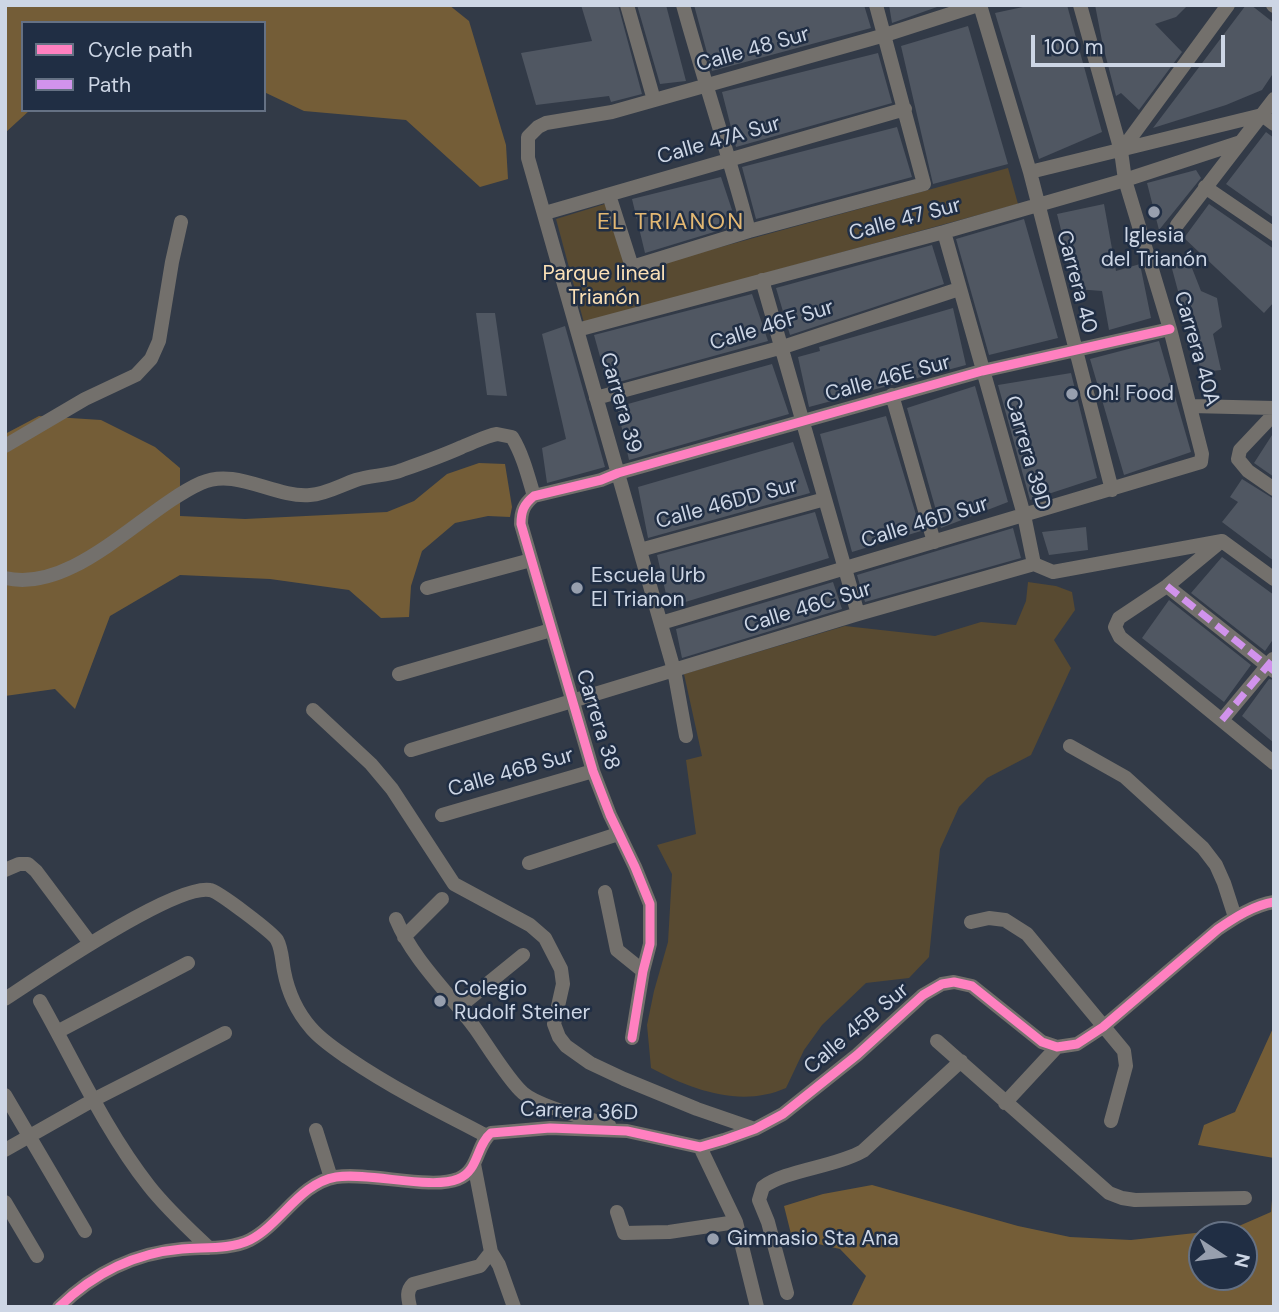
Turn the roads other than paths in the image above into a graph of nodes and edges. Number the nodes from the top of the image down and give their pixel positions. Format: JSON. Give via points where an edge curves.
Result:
{"nodes":[{"id":1,"x":627,"y":5,"type":"edge"},
{"id":2,"x":683,"y":5,"type":"edge"},
{"id":3,"x":876,"y":5,"type":"edge"},
{"id":4,"x":979,"y":5,"type":"edge"},
{"id":5,"x":1080,"y":5,"type":"edge"},
{"id":6,"x":1228,"y":5,"type":"edge"},
{"id":7,"x":885,"y":35,"type":"junction"},
{"id":8,"x":705,"y":86,"type":"junction"},
{"id":9,"x":1274,"y":99,"type":"edge"},
{"id":10,"x":653,"y":100,"type":"junction"},
{"id":11,"x":905,"y":108,"type":"junction"},
{"id":12,"x":1268,"y":120,"type":"edge"},
{"id":13,"x":538,"y":127,"type":"joint"},
{"id":14,"x":1241,"y":142,"type":"junction"},
{"id":15,"x":1121,"y":152,"type":"junction"},
{"id":16,"x":730,"y":159,"type":"junction"},
{"id":17,"x":1030,"y":172,"type":"junction"},
{"id":18,"x":1125,"y":180,"type":"junction"},
{"id":19,"x":1205,"y":187,"type":"junction"},
{"id":20,"x":609,"y":195,"type":"junction"},
{"id":21,"x":1037,"y":205,"type":"junction"},
{"id":22,"x":545,"y":213,"type":"junction"},
{"id":23,"x":181,"y":222,"type":"dead end"},
{"id":24,"x":1177,"y":225,"type":"dead end"},
{"id":25,"x":749,"y":231,"type":"junction"},
{"id":26,"x":944,"y":232,"type":"junction"},
{"id":27,"x":1274,"y":233,"type":"edge"},
{"id":28,"x":762,"y":280,"type":"junction"},
{"id":29,"x":960,"y":289,"type":"junction"},
{"id":30,"x":1170,"y":329,"type":"junction"},
{"id":31,"x":577,"y":330,"type":"junction"},
{"id":32,"x":783,"y":347,"type":"junction"},
{"id":33,"x":1076,"y":350,"type":"junction"},
{"id":34,"x":982,"y":371,"type":"junction"},
{"id":35,"x":892,"y":395,"type":"junction"},
{"id":36,"x":596,"y":398,"type":"junction"},
{"id":37,"x":1191,"y":406,"type":"junction"},
{"id":38,"x":1274,"y":408,"type":"edge"},
{"id":39,"x":1274,"y":414,"type":"edge"},
{"id":40,"x":801,"y":421,"type":"junction"},
{"id":41,"x":5,"y":446,"type":"edge"},
{"id":42,"x":1200,"y":462,"type":"joint"},
{"id":43,"x":618,"y":473,"type":"junction"},
{"id":44,"x":1274,"y":489,"type":"edge"},
{"id":45,"x":1112,"y":490,"type":"junction"},
{"id":46,"x":534,"y":496,"type":"junction"},
{"id":47,"x":825,"y":499,"type":"junction"},
{"id":48,"x":1024,"y":515,"type":"junction"},
{"id":49,"x":1222,"y":541,"type":"junction"},
{"id":50,"x":934,"y":542,"type":"junction"},
{"id":51,"x":640,"y":550,"type":"junction"},
{"id":52,"x":531,"y":559,"type":"junction"},
{"id":53,"x":1034,"y":564,"type":"junction"},
{"id":54,"x":845,"y":569,"type":"junction"},
{"id":55,"x":5,"y":579,"type":"edge"},
{"id":56,"x":1274,"y":579,"type":"edge"},
{"id":57,"x":1167,"y":586,"type":"junction"},
{"id":58,"x":427,"y":588,"type":"dead end"},
{"id":59,"x":859,"y":614,"type":"junction"},
{"id":60,"x":661,"y":623,"type":"junction"},
{"id":61,"x":551,"y":630,"type":"junction"},
{"id":62,"x":1272,"y":665,"type":"edge"},
{"id":63,"x":674,"y":670,"type":"junction"},
{"id":64,"x":399,"y":674,"type":"dead end"},
{"id":65,"x":572,"y":701,"type":"junction"},
{"id":66,"x":313,"y":710,"type":"dead end"},
{"id":67,"x":1222,"y":720,"type":"junction"},
{"id":68,"x":686,"y":736,"type":"dead end"},
{"id":69,"x":1070,"y":746,"type":"dead end"},
{"id":70,"x":411,"y":750,"type":"dead end"},
{"id":71,"x":1274,"y":763,"type":"edge"},
{"id":72,"x":593,"y":771,"type":"junction"},
{"id":73,"x":442,"y":815,"type":"dead end"},
{"id":74,"x":618,"y":834,"type":"junction"},
{"id":75,"x":529,"y":863,"type":"dead end"},
{"id":76,"x":5,"y":870,"type":"edge"},
{"id":77,"x":605,"y":892,"type":"dead end"},
{"id":78,"x":442,"y":899,"type":"dead end"},
{"id":79,"x":1274,"y":902,"type":"edge"},
{"id":80,"x":1235,"y":918,"type":"junction"},
{"id":81,"x":396,"y":919,"type":"dead end"},
{"id":82,"x":971,"y":922,"type":"dead end"},
{"id":83,"x":404,"y":937,"type":"junction"},
{"id":84,"x":90,"y":943,"type":"junction"},
{"id":85,"x":523,"y":955,"type":"dead end"},
{"id":86,"x":188,"y":963,"type":"dead end"},
{"id":87,"x":643,"y":971,"type":"junction"},
{"id":88,"x":5,"y":999,"type":"edge"},
{"id":89,"x":40,"y":1001,"type":"dead end"},
{"id":90,"x":459,"y":1007,"type":"junction"},
{"id":91,"x":1103,"y":1027,"type":"junction"},
{"id":92,"x":57,"y":1032,"type":"junction"},
{"id":93,"x":225,"y":1033,"type":"dead end"},
{"id":94,"x":632,"y":1038,"type":"dead end"},
{"id":95,"x":937,"y":1041,"type":"dead end"},
{"id":96,"x":1057,"y":1047,"type":"junction"},
{"id":97,"x":961,"y":1061,"type":"junction"},
{"id":98,"x":5,"y":1095,"type":"edge"},
{"id":99,"x":95,"y":1099,"type":"junction"},
{"id":100,"x":1005,"y":1103,"type":"junction"},
{"id":101,"x":1111,"y":1121,"type":"dead end"},
{"id":102,"x":755,"y":1129,"type":"junction"},
{"id":103,"x":316,"y":1130,"type":"dead end"},
{"id":104,"x":627,"y":1131,"type":"junction"},
{"id":105,"x":487,"y":1136,"type":"junction"},
{"id":106,"x":29,"y":1137,"type":"junction"},
{"id":107,"x":700,"y":1147,"type":"junction"},
{"id":108,"x":5,"y":1150,"type":"edge"},
{"id":109,"x":474,"y":1164,"type":"junction"},
{"id":110,"x":331,"y":1178,"type":"junction"},
{"id":111,"x":1245,"y":1198,"type":"dead end"},
{"id":112,"x":5,"y":1202,"type":"edge"},
{"id":113,"x":617,"y":1212,"type":"dead end"},
{"id":114,"x":736,"y":1222,"type":"junction"},
{"id":115,"x":85,"y":1231,"type":"dead end"},
{"id":116,"x":209,"y":1248,"type":"junction"},
{"id":117,"x":491,"y":1252,"type":"junction"},
{"id":118,"x":37,"y":1256,"type":"dead end"},
{"id":119,"x":787,"y":1293,"type":"dead end"},
{"id":120,"x":59,"y":1307,"type":"edge"},
{"id":121,"x":410,"y":1307,"type":"edge"},
{"id":122,"x":514,"y":1307,"type":"edge"},
{"id":123,"x":757,"y":1307,"type":"edge"}],
"edges":[{"from":1,"to":10,"type":"street"},
{"from":2,"to":8,"type":"street"},
{"from":3,"to":7,"type":"street"},
{"from":4,"to":7,"type":"street","name":"Calle 48 Sur"},
{"from":4,"to":17,"type":"street","name":"Carrera 40"},
{"from":5,"to":15,"type":"street","name":"Carrera 40A"},
{"from":6,"to":15,"type":"street"},
{"from":7,"to":8,"type":"street","name":"Calle 48 Sur"},
{"from":7,"to":11,"type":"street"},
{"from":8,"to":10,"type":"street","name":"Calle 48 Sur"},
{"from":8,"to":16,"type":"street"},
{"from":9,"to":12,"type":"street"},
{"from":10,"to":13,"type":"street","name":"Calle 48 Sur"},
{"from":11,"to":16,"type":"street","name":"Calle 47A Sur"},
{"from":11,"to":25,"type":"street","name":"Calle 47 Sur","via":[[924,184]]},
{"from":12,"to":14,"type":"street"},
{"from":12,"to":15,"type":"street"},
{"from":13,"to":22,"type":"street","name":"Carrera 39","via":[[528,137],[526,149]]},
{"from":14,"to":18,"type":"street","name":"Calle 47 Sur"},
{"from":14,"to":19,"type":"street"},
{"from":15,"to":17,"type":"street"},
{"from":15,"to":18,"type":"street","name":"Carrera 40A"},
{"from":16,"to":20,"type":"street","name":"Calle 47A Sur"},
{"from":16,"to":25,"type":"street"},
{"from":17,"to":21,"type":"street","name":"Carrera 40"},
{"from":18,"to":21,"type":"street","name":"Calle 47 Sur"},
{"from":18,"to":30,"type":"street","name":"Carrera 40A"},
{"from":19,"to":24,"type":"street"},
{"from":19,"to":27,"type":"street"},
{"from":20,"to":22,"type":"street","name":"Calle 47A Sur"},
{"from":20,"to":25,"type":"street","name":"Calle 47 Sur","via":[[632,267]]},
{"from":21,"to":26,"type":"street","name":"Calle 47 Sur"},
{"from":21,"to":33,"type":"street","name":"Carrera 40"},
{"from":22,"to":31,"type":"street","name":"Carrera 39"},
{"from":23,"to":41,"type":"street","via":[[159,341],[151,359],[136,375]]},
{"from":26,"to":28,"type":"street","name":"Calle 47 Sur"},
{"from":26,"to":29,"type":"street","name":"Carrera 39D"},
{"from":28,"to":31,"type":"street","name":"Calle 47 Sur"},
{"from":28,"to":32,"type":"street"},
{"from":29,"to":32,"type":"street","name":"Calle 46F Sur"},
{"from":29,"to":34,"type":"street","name":"Carrera 39D"},
{"from":30,"to":33,"type":"street","name":"Calle 46E Sur"},
{"from":30,"to":37,"type":"street","name":"Carrera 40A"},
{"from":31,"to":36,"type":"street","name":"Carrera 39"},
{"from":32,"to":36,"type":"street","name":"Calle 46F Sur"},
{"from":32,"to":40,"type":"street"},
{"from":33,"to":34,"type":"street","name":"Calle 46E Sur"},
{"from":33,"to":45,"type":"street","name":"Carrera 40"},
{"from":34,"to":35,"type":"street","name":"Calle 46E Sur"},
{"from":34,"to":48,"type":"street","name":"Carrera 39D"},
{"from":35,"to":40,"type":"street","name":"Calle 46E Sur"},
{"from":35,"to":50,"type":"street"},
{"from":36,"to":43,"type":"street","name":"Carrera 39"},
{"from":37,"to":38,"type":"street"},
{"from":37,"to":42,"type":"street","name":"Carrera 40A"},
{"from":39,"to":44,"type":"street","via":[[1240,450],[1238,459]]},
{"from":40,"to":43,"type":"street","name":"Calle 46E Sur"},
{"from":40,"to":47,"type":"street"},
{"from":42,"to":45,"type":"street","name":"Calle 46D Sur"},
{"from":43,"to":46,"type":"street"},
{"from":43,"to":51,"type":"street","name":"Carrera 39"},
{"from":45,"to":48,"type":"street","name":"Calle 46D Sur"},
{"from":46,"to":52,"type":"street","name":"Carrera 38","via":[[521,517]]},
{"from":46,"to":55,"type":"street","via":[[524,462],[508,435],[491,435],[400,472],[363,477],[312,495],[216,478],[168,501],[88,560],[33,579]]},
{"from":47,"to":51,"type":"street","name":"Calle 46DD Sur"},
{"from":47,"to":54,"type":"street"},
{"from":48,"to":50,"type":"street","name":"Calle 46D Sur"},
{"from":48,"to":53,"type":"street","name":"Carrera 39D"},
{"from":49,"to":53,"type":"street","name":"Calle 46C Sur","via":[[1053,572]]},
{"from":49,"to":56,"type":"street"},
{"from":49,"to":57,"type":"street"},
{"from":50,"to":54,"type":"street","name":"Calle 46D Sur"},
{"from":51,"to":60,"type":"street","name":"Carrera 39"},
{"from":52,"to":58,"type":"street"},
{"from":52,"to":61,"type":"street","name":"Carrera 38"},
{"from":53,"to":59,"type":"street","name":"Calle 46C Sur"},
{"from":54,"to":59,"type":"street"},
{"from":54,"to":60,"type":"street","name":"Calle 46D Sur"},
{"from":57,"to":62,"type":"street"},
{"from":57,"to":67,"type":"street","via":[[1119,618],[1115,627],[1120,637]]},
{"from":59,"to":63,"type":"street","name":"Calle 46C Sur"},
{"from":60,"to":63,"type":"street","name":"Carrera 39"},
{"from":61,"to":64,"type":"street"},
{"from":61,"to":65,"type":"street","name":"Carrera 38"},
{"from":62,"to":67,"type":"street"},
{"from":63,"to":65,"type":"street","name":"Calle 46C Sur"},
{"from":63,"to":68,"type":"street","name":"Carrera 39"},
{"from":65,"to":70,"type":"street","name":"Calle 46C Sur"},
{"from":65,"to":72,"type":"street","name":"Carrera 38"},
{"from":66,"to":102,"type":"street","via":[[392,789],[454,884],[519,918],[545,938],[561,969],[563,984],[554,1024],[566,1046],[624,1079]]},
{"from":67,"to":71,"type":"street"},
{"from":69,"to":80,"type":"street","via":[[1125,777],[1203,848],[1216,865]]},
{"from":72,"to":73,"type":"street","name":"Calle 46B Sur"},
{"from":72,"to":74,"type":"street","name":"Carrera 38"},
{"from":74,"to":75,"type":"street"},
{"from":74,"to":87,"type":"street","name":"Carrera 38","via":[[650,904],[650,944]]},
{"from":76,"to":84,"type":"street","via":[[28,864]]},
{"from":77,"to":87,"type":"street","via":[[617,950]]},
{"from":78,"to":83,"type":"street"},
{"from":79,"to":80,"type":"street"},
{"from":80,"to":91,"type":"street"},
{"from":81,"to":83,"type":"street"},
{"from":82,"to":91,"type":"street","via":[[1005,920],[1027,934]]},
{"from":83,"to":90,"type":"street"},
{"from":84,"to":88,"type":"street"},
{"from":84,"to":105,"type":"street","via":[[190,892],[212,890],[275,937],[289,991],[317,1035],[372,1074]]},
{"from":85,"to":90,"type":"street"},
{"from":86,"to":92,"type":"street"},
{"from":87,"to":94,"type":"street","name":"Carrera 38"},
{"from":89,"to":92,"type":"street"},
{"from":90,"to":104,"type":"street","via":[[522,1093]]},
{"from":91,"to":96,"type":"street","via":[[1077,1044]]},
{"from":91,"to":101,"type":"street","via":[[1124,1051],[1126,1066]]},
{"from":92,"to":99,"type":"street"},
{"from":93,"to":99,"type":"street"},
{"from":95,"to":97,"type":"street"},
{"from":96,"to":100,"type":"street"},
{"from":96,"to":102,"type":"street","name":"Calle 45B Sur","via":[[1042,1042],[972,986],[942,984],[783,1114]]},
{"from":97,"to":100,"type":"street"},
{"from":97,"to":119,"type":"street","via":[[863,1151],[763,1187],[759,1200]]},
{"from":98,"to":106,"type":"street"},
{"from":99,"to":106,"type":"street"},
{"from":99,"to":116,"type":"street","via":[[148,1185]]},
{"from":100,"to":111,"type":"street","via":[[1110,1193],[1122,1198]]},
{"from":102,"to":107,"type":"street","name":"Calle 45B Sur"},
{"from":103,"to":110,"type":"street"},
{"from":104,"to":105,"type":"street","name":"Carrera 36D","via":[[550,1128],[502,1130]]},
{"from":104,"to":107,"type":"street","name":"Carrera 36D"},
{"from":105,"to":109,"type":"street"},
{"from":106,"to":108,"type":"street"},
{"from":106,"to":115,"type":"street"},
{"from":107,"to":114,"type":"street"},
{"from":109,"to":110,"type":"street","via":[[458,1179],[437,1182]]},
{"from":109,"to":117,"type":"street"},
{"from":110,"to":116,"type":"street","via":[[297,1199],[250,1240]]},
{"from":112,"to":118,"type":"street"},
{"from":113,"to":114,"type":"street","via":[[624,1233]]},
{"from":114,"to":123,"type":"street"},
{"from":116,"to":120,"type":"street","via":[[128,1259]]},
{"from":117,"to":121,"type":"street","via":[[480,1266],[413,1284],[407,1297]]},
{"from":117,"to":122,"type":"street"}]}
